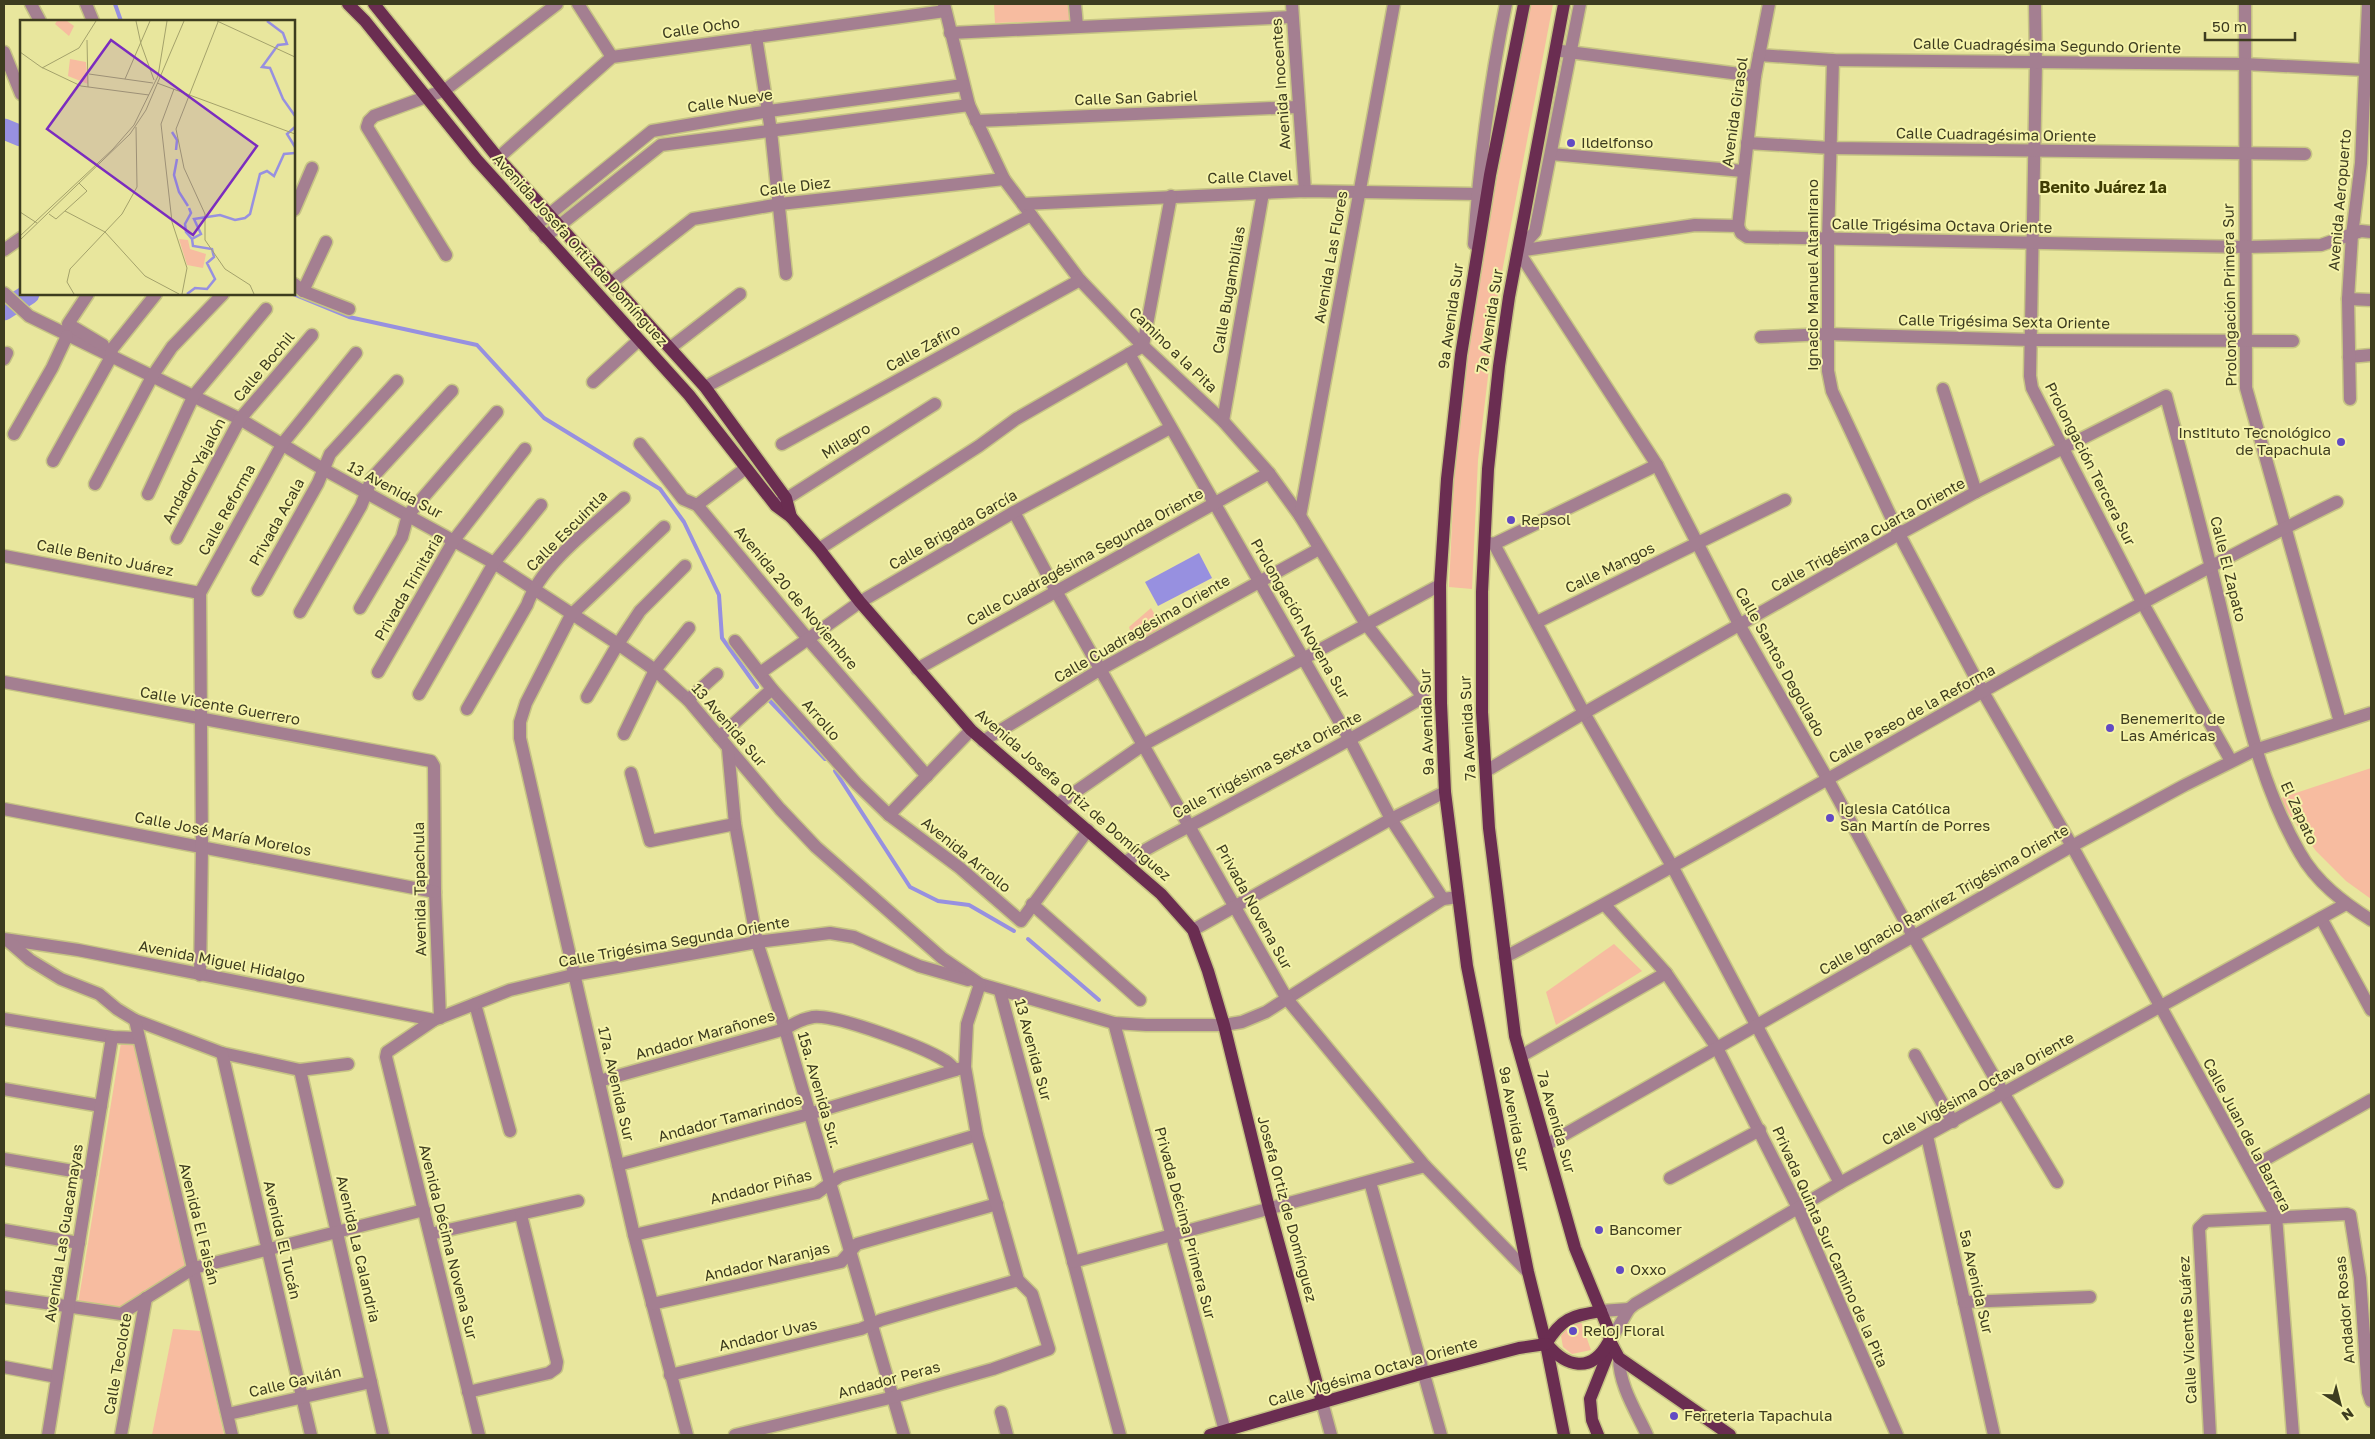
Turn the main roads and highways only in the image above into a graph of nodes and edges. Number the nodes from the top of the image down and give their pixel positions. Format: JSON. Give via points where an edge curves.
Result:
{"nodes":[{"id":1,"x":348,"y":4,"type":"edge"},
{"id":2,"x":374,"y":4,"type":"edge"},
{"id":3,"x":1524,"y":4,"type":"edge"},
{"id":4,"x":1564,"y":4,"type":"edge"},
{"id":5,"x":791,"y":516,"type":"junction"},
{"id":6,"x":1224,"y":1025,"type":"joint"},
{"id":7,"x":1602,"y":1311,"type":"junction"},
{"id":8,"x":1610,"y":1341,"type":"junction"},
{"id":9,"x":1546,"y":1344,"type":"junction"},
{"id":10,"x":1322,"y":1402,"type":"junction"},
{"id":11,"x":1210,"y":1435,"type":"edge"},
{"id":12,"x":1564,"y":1435,"type":"edge"},
{"id":13,"x":1598,"y":1435,"type":"edge"},
{"id":14,"x":1730,"y":1435,"type":"edge"}],
"edges":[{"from":1,"to":5,"type":"main road","name":"Avenida Josefa Ortiz de Domínguez","via":[[477,160],[689,395],[776,506]]},
{"from":2,"to":5,"type":"main road","name":"Avenida Josefa Ortiz de Domínguez","via":[[498,158],[706,387],[786,498]]},
{"from":3,"to":9,"type":"main road","name":"9a Avenida Sur","via":[[1490,175],[1460,355],[1440,585],[1441,703],[1445,792],[1467,966],[1528,1272]]},
{"from":4,"to":7,"type":"main road","name":"7a Avenida Sur","via":[[1498,376],[1488,469],[1490,542],[1482,592],[1482,712],[1489,828],[1510,1006],[1575,1248]]},
{"from":5,"to":6,"type":"main road","name":"Avenida Josefa Ortiz de Domínguez","via":[[860,602],[971,730],[1126,862],[1193,930]]},
{"from":6,"to":10,"type":"main road","name":"Josefa Ortiz de Domínguez"},
{"from":7,"to":8,"type":"main road","name":"7a Avenida Sur"},
{"from":7,"to":9,"type":"main road","via":[[1572,1316],[1558,1327]]},
{"from":8,"to":9,"type":"main road","via":[[1592,1361],[1577,1364],[1562,1360]]},
{"from":8,"to":13,"type":"main road","name":"7a Avenida Sur","via":[[1590,1399],[1592,1420]]},
{"from":8,"to":14,"type":"main road","via":[[1619,1358]]},
{"from":9,"to":10,"type":"main road","name":"Calle Vigésima Octava Oriente","via":[[1519,1348]]},
{"from":9,"to":12,"type":"main road","name":"9a Avenida Sur"},
{"from":10,"to":11,"type":"main road","name":"Calle Vigésima Octava Oriente"}]}
